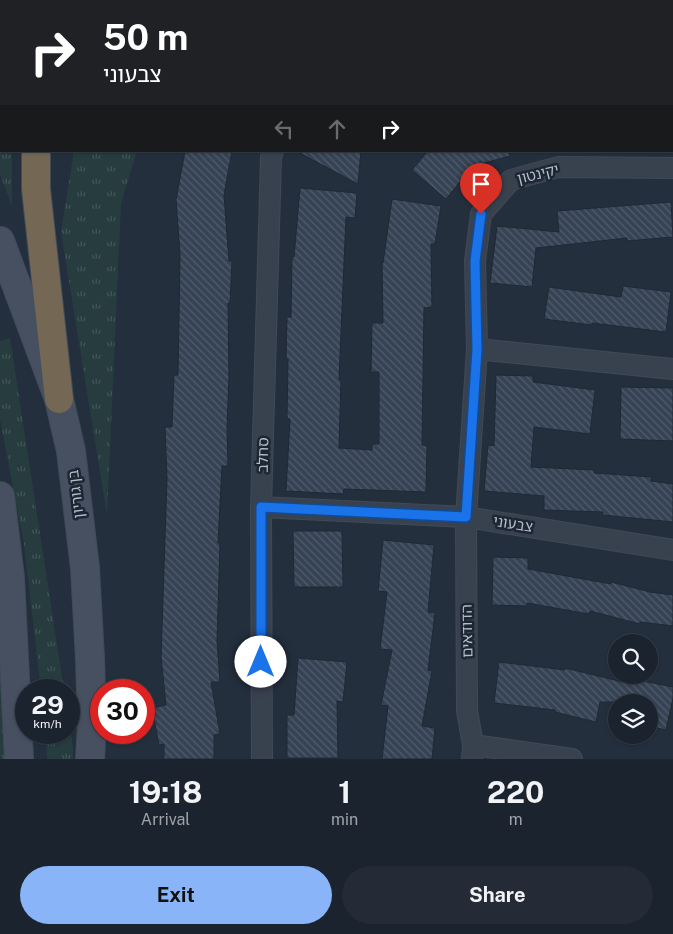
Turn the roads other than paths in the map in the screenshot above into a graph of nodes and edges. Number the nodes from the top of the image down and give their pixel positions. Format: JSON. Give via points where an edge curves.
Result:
{"nodes":[{"id":1,"x":36,"y":152,"type":"edge"},
{"id":2,"x":273,"y":152,"type":"edge"},
{"id":3,"x":673,"y":168,"type":"edge"},
{"id":4,"x":0,"y":242,"type":"edge"},
{"id":5,"x":477,"y":349,"type":"junction"},
{"id":6,"x":673,"y":369,"type":"edge"},
{"id":7,"x":59,"y":399,"type":"junction"},
{"id":8,"x":0,"y":496,"type":"edge"},
{"id":9,"x":261,"y":507,"type":"junction"},
{"id":10,"x":466,"y":517,"type":"junction"},
{"id":11,"x":673,"y":550,"type":"edge"},
{"id":12,"x":473,"y":752,"type":"edge"},
{"id":13,"x":19,"y":759,"type":"edge"},
{"id":14,"x":90,"y":759,"type":"edge"},
{"id":15,"x":262,"y":759,"type":"edge"},
{"id":16,"x":572,"y":759,"type":"edge"}],
"edges":[{"from":1,"to":7,"type":"highway","via":[[36,189]]},
{"from":2,"to":9,"type":"street","name":"סחלב"},
{"from":3,"to":5,"type":"street","name":"יקינטון","via":[[558,167],[511,180],[481,214],[475,261]]},
{"from":4,"to":7,"type":"main road","name":"בן גוריון"},
{"from":5,"to":6,"type":"street"},
{"from":5,"to":10,"type":"street","name":"יקינטון"},
{"from":7,"to":14,"type":"main road","name":"בן גוריון","via":[[71,451],[85,568],[92,724]]},
{"from":8,"to":13,"type":"main road","via":[[10,578]]},
{"from":9,"to":10,"type":"street","name":"צבעוני"},
{"from":9,"to":15,"type":"street","name":"סחלב"},
{"from":10,"to":11,"type":"street","name":"צבעוני"},
{"from":10,"to":12,"type":"street","name":"הדודאים","via":[[467,711]]},
{"from":12,"to":16,"type":"street","name":"הדודאים"}]}
